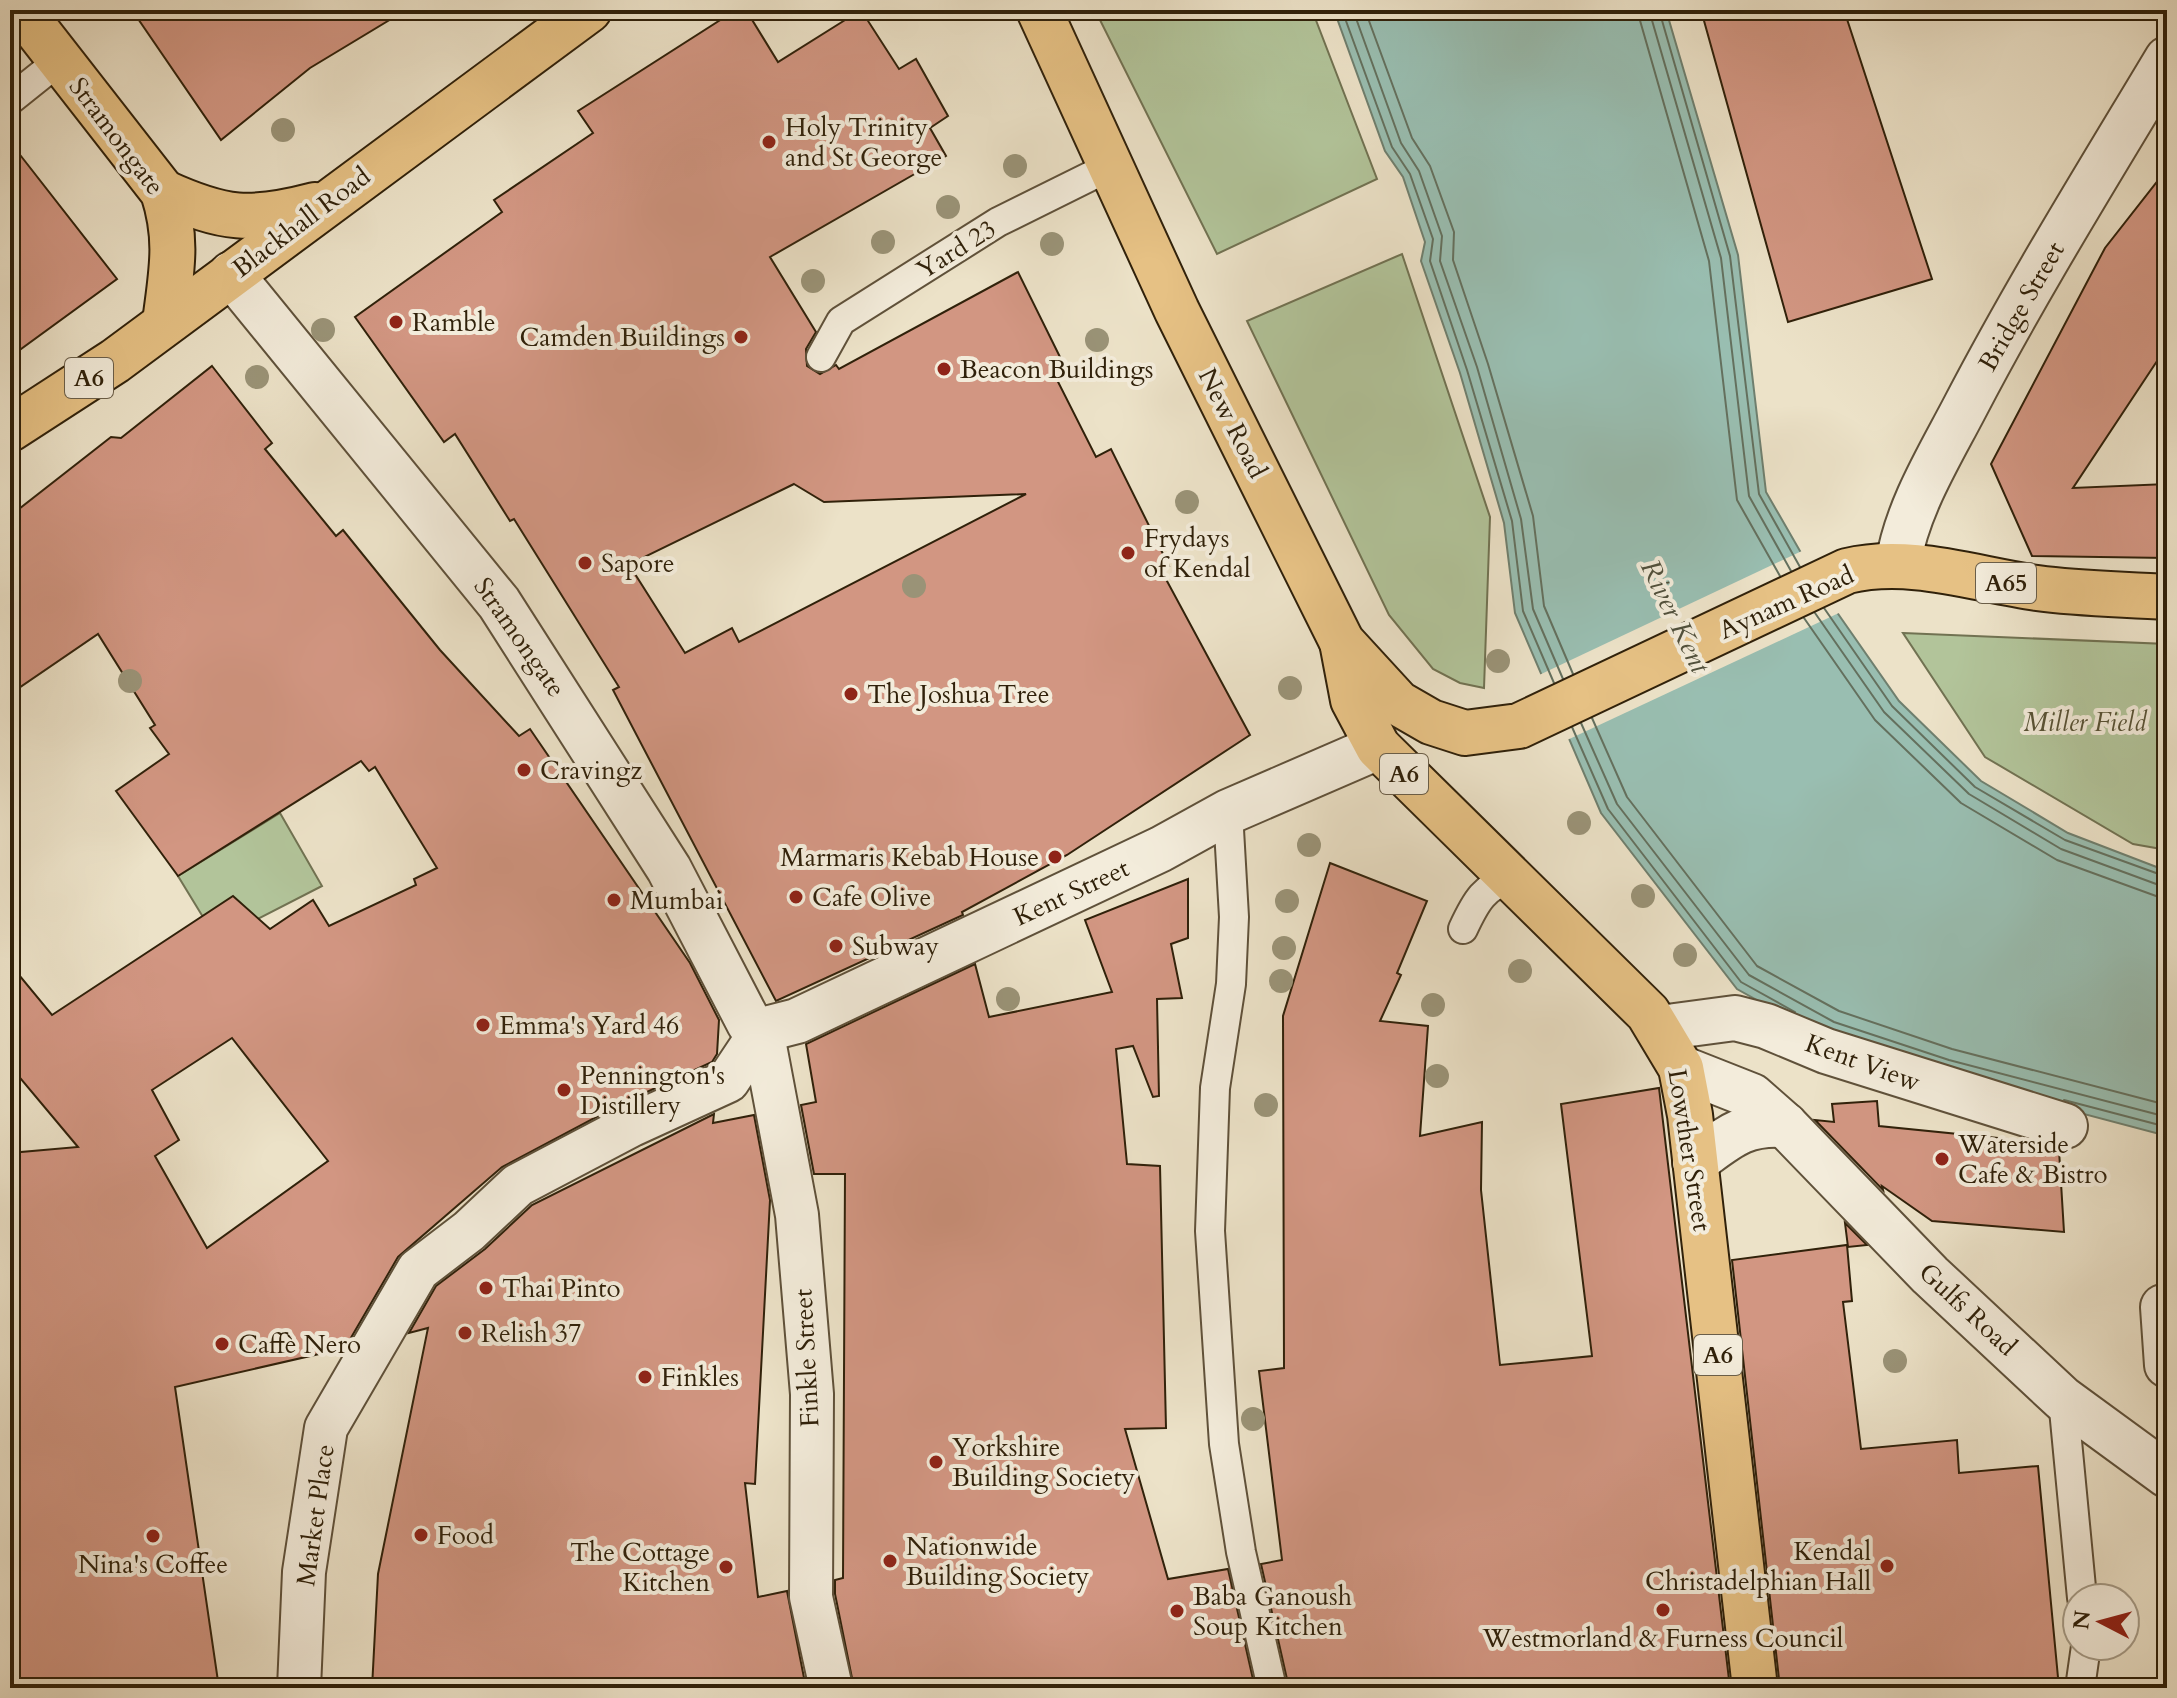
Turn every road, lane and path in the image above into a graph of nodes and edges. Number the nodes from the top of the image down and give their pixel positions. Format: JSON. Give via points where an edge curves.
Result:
{"nodes":[{"id":1,"x":21,"y":10,"type":"edge"},
{"id":2,"x":589,"y":10,"type":"edge"},
{"id":3,"x":1039,"y":11,"type":"edge"},
{"id":4,"x":2167,"y":59,"type":"edge"},
{"id":5,"x":60,"y":60,"type":"junction"},
{"id":6,"x":10,"y":100,"type":"edge"},
{"id":7,"x":1111,"y":166,"type":"junction"},
{"id":8,"x":163,"y":192,"type":"junction"},
{"id":9,"x":326,"y":202,"type":"junction"},
{"id":10,"x":231,"y":274,"type":"junction"},
{"id":11,"x":165,"y":323,"type":"junction"},
{"id":12,"x":821,"y":357,"type":"dead end"},
{"id":13,"x":10,"y":429,"type":"edge"},
{"id":14,"x":1898,"y":564,"type":"junction"},
{"id":15,"x":2167,"y":597,"type":"edge"},
{"id":16,"x":1342,"y":642,"type":"junction"},
{"id":17,"x":1519,"y":726,"type":"joint"},
{"id":18,"x":1378,"y":747,"type":"junction"},
{"id":19,"x":1228,"y":812,"type":"junction"},
{"id":20,"x":1514,"y":877,"type":"junction"},
{"id":21,"x":1463,"y":929,"type":"dead end"},
{"id":22,"x":1660,"y":1028,"type":"junction"},
{"id":23,"x":762,"y":1030,"type":"junction"},
{"id":24,"x":1681,"y":1068,"type":"junction"},
{"id":25,"x":1785,"y":1125,"type":"junction"},
{"id":26,"x":2065,"y":1126,"type":"dead end"},
{"id":27,"x":1695,"y":1162,"type":"junction"},
{"id":28,"x":2163,"y":1307,"type":"dead end"},
{"id":29,"x":2167,"y":1365,"type":"edge"},
{"id":30,"x":2063,"y":1399,"type":"junction"},
{"id":31,"x":2167,"y":1475,"type":"edge"},
{"id":32,"x":2080,"y":1582,"type":"edge"},
{"id":33,"x":2084,"y":1662,"type":"edge"},
{"id":34,"x":299,"y":1688,"type":"edge"},
{"id":35,"x":831,"y":1688,"type":"edge"},
{"id":36,"x":1272,"y":1688,"type":"edge"},
{"id":37,"x":1755,"y":1688,"type":"edge"},
{"id":38,"x":2080,"y":1688,"type":"edge"}],
"edges":[{"from":1,"to":5,"type":"highway","name":"Stramongate"},
{"from":2,"to":9,"type":"highway","name":"Blackhall Road"},
{"from":3,"to":7,"type":"highway","name":"New Road","number":"A65"},
{"from":4,"to":14,"type":"street","name":"Bridge Street","via":[[2008,324],[1924,485]]},
{"from":5,"to":6,"type":"lane"},
{"from":5,"to":8,"type":"highway","name":"Stramongate"},
{"from":7,"to":12,"type":"lane","name":"Yard 23","via":[[998,222],[841,321]]},
{"from":7,"to":16,"type":"highway","name":"New Road","number":"A65"},
{"from":8,"to":9,"type":"highway","via":[[208,212],[248,216]]},
{"from":8,"to":11,"type":"highway","name":"Stramongate","via":[[175,245]]},
{"from":9,"to":10,"type":"highway","name":"Blackhall Road","number":"A6"},
{"from":10,"to":11,"type":"highway","name":"Blackhall Road","number":"A6"},
{"from":10,"to":23,"type":"street","name":"Stramongate","via":[[499,603],[669,869],[749,1023]]},
{"from":11,"to":13,"type":"highway","name":"Blackhall Road","number":"A6"},
{"from":14,"to":15,"type":"highway","name":"Aynam Road","number":"A65","via":[[2039,588]]},
{"from":14,"to":17,"type":"highway","name":"Aynam Road","number":"A65","via":[[1847,571]]},
{"from":16,"to":17,"type":"highway","name":"New Road","number":"A65","via":[[1398,703],[1431,722],[1465,733]]},
{"from":16,"to":18,"type":"highway","name":"Lowther Street","number":"A6","via":[[1353,700]]},
{"from":18,"to":19,"type":"street","name":"Kent Street"},
{"from":18,"to":20,"type":"highway","name":"Lowther Street","number":"A6"},
{"from":19,"to":23,"type":"street","name":"Kent Street","via":[[1161,849],[797,1021]]},
{"from":19,"to":36,"type":"lane","via":[[1234,917],[1231,984],[1215,1088],[1210,1231],[1224,1444],[1241,1552]]},
{"from":20,"to":21,"type":"lane","via":[[1491,884],[1477,898]]},
{"from":20,"to":22,"type":"highway","name":"Lowther Street","number":"A6"},
{"from":22,"to":24,"type":"highway","name":"Lowther Street","number":"A6"},
{"from":22,"to":26,"type":"street","name":"Kent View","via":[[1735,1018]]},
{"from":23,"to":34,"type":"street","name":"Market Place","via":[[728,1081],[518,1185],[418,1270],[326,1428],[304,1572]]},
{"from":23,"to":35,"type":"street","name":"Finkle Street","via":[[797,1215],[812,1394],[811,1597]]},
{"from":24,"to":25,"type":"street","name":"Gulfs Road","via":[[1752,1096]]},
{"from":24,"to":27,"type":"highway","name":"Lowther Street","number":"A6"},
{"from":25,"to":27,"type":"street","via":[[1741,1128]]},
{"from":25,"to":30,"type":"street","name":"Gulfs Road","via":[[1930,1275]]},
{"from":27,"to":37,"type":"highway","name":"Lowther Street","number":"A6"},
{"from":28,"to":29,"type":"street"},
{"from":30,"to":31,"type":"street","name":"Gulfs Road"},
{"from":30,"to":32,"type":"lane"},
{"from":33,"to":38,"type":"lane"}]}
